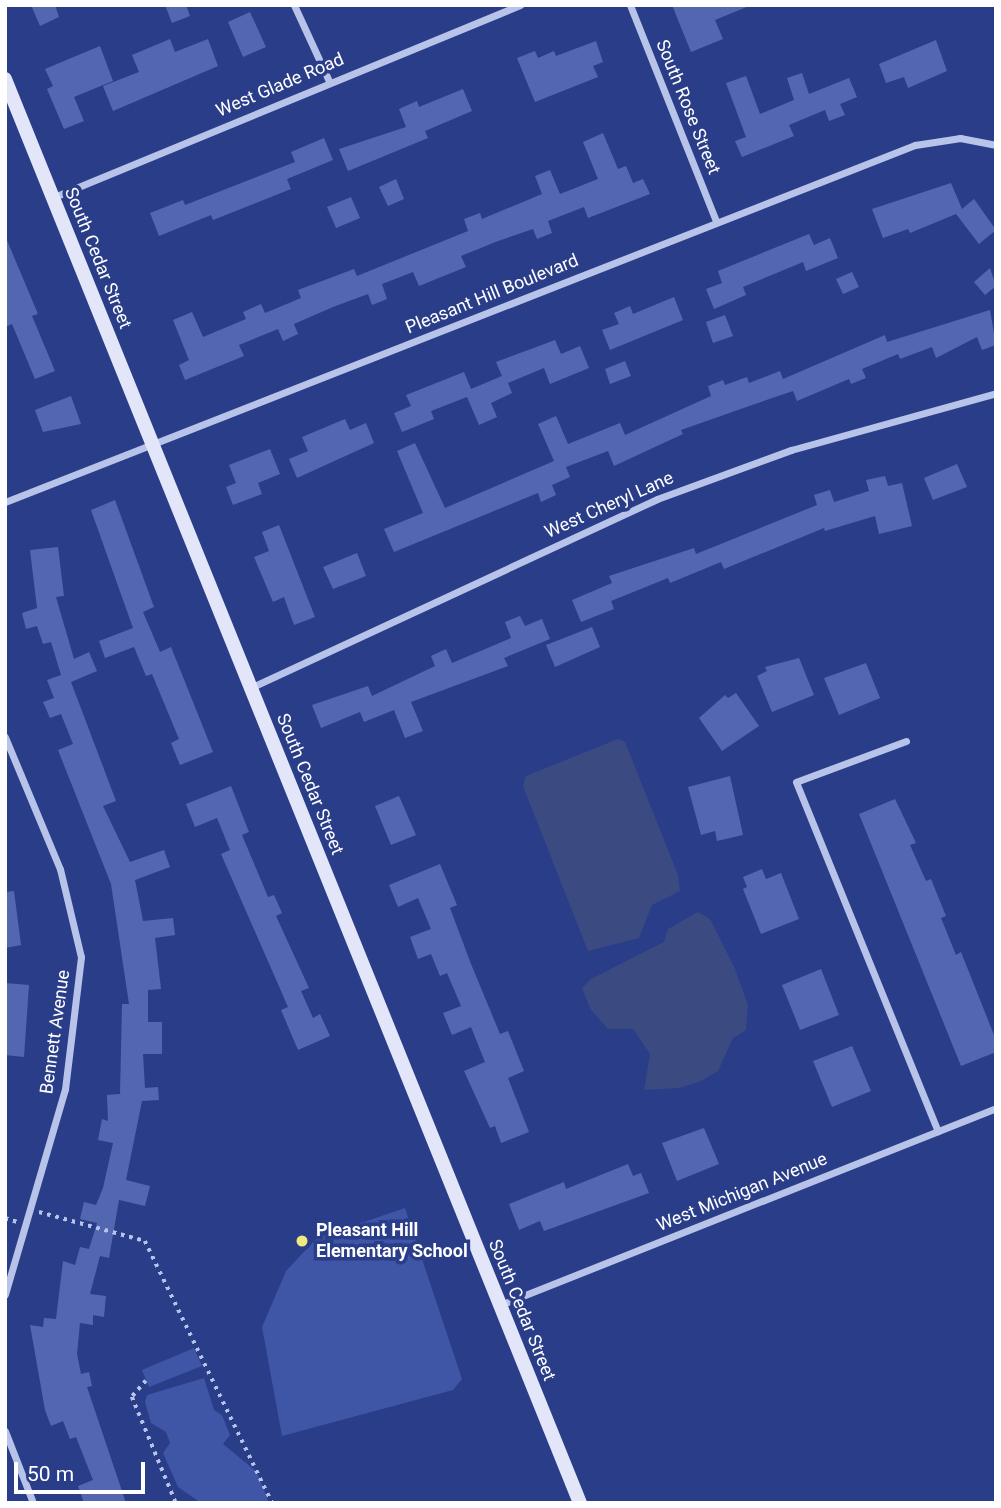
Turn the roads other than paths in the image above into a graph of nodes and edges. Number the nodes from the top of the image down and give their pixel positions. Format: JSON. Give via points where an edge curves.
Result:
{"nodes":[{"id":1,"x":294,"y":5,"type":"edge"},
{"id":2,"x":520,"y":5,"type":"edge"},
{"id":3,"x":630,"y":5,"type":"edge"},
{"id":4,"x":5,"y":79,"type":"edge"},
{"id":5,"x":329,"y":81,"type":"junction"},
{"id":6,"x":996,"y":145,"type":"edge"},
{"id":7,"x":54,"y":197,"type":"junction"},
{"id":8,"x":716,"y":220,"type":"junction"},
{"id":9,"x":996,"y":393,"type":"edge"},
{"id":10,"x":153,"y":448,"type":"junction"},
{"id":11,"x":5,"y":502,"type":"edge"},
{"id":12,"x":250,"y":688,"type":"junction"},
{"id":13,"x":5,"y":737,"type":"edge"},
{"id":14,"x":906,"y":741,"type":"dead end"},
{"id":15,"x":996,"y":1108,"type":"edge"},
{"id":16,"x":938,"y":1131,"type":"junction"},
{"id":17,"x":5,"y":1294,"type":"edge"},
{"id":18,"x":500,"y":1305,"type":"junction"},
{"id":19,"x":5,"y":1431,"type":"edge"},
{"id":20,"x":33,"y":1503,"type":"edge"},
{"id":21,"x":580,"y":1503,"type":"edge"}],
"edges":[{"from":1,"to":5,"type":"street"},
{"from":2,"to":5,"type":"street","name":"West Glade Road"},
{"from":3,"to":8,"type":"street","name":"South Rose Street"},
{"from":4,"to":7,"type":"street","name":"South Cedar Street"},
{"from":5,"to":7,"type":"street","name":"West Glade Road"},
{"from":6,"to":8,"type":"street","name":"Pleasant Hill Boulevard","via":[[960,138],[915,145]]},
{"from":7,"to":10,"type":"street","name":"South Cedar Street"},
{"from":8,"to":10,"type":"street","name":"Pleasant Hill Boulevard"},
{"from":9,"to":12,"type":"street","name":"West Cheryl Lane","via":[[791,450],[657,499]]},
{"from":10,"to":11,"type":"street","name":"Pleasant Hill Boulevard"},
{"from":10,"to":12,"type":"street","name":"South Cedar Street"},
{"from":12,"to":18,"type":"street","name":"South Cedar Street"},
{"from":13,"to":17,"type":"street","name":"Bennett Avenue","via":[[60,869],[81,957],[65,1089]]},
{"from":14,"to":16,"type":"street","via":[[796,782]]},
{"from":15,"to":16,"type":"street","name":"West Michigan Avenue"},
{"from":16,"to":18,"type":"street","name":"West Michigan Avenue"},
{"from":18,"to":21,"type":"street","name":"South Cedar Street"},
{"from":19,"to":20,"type":"street"}]}
